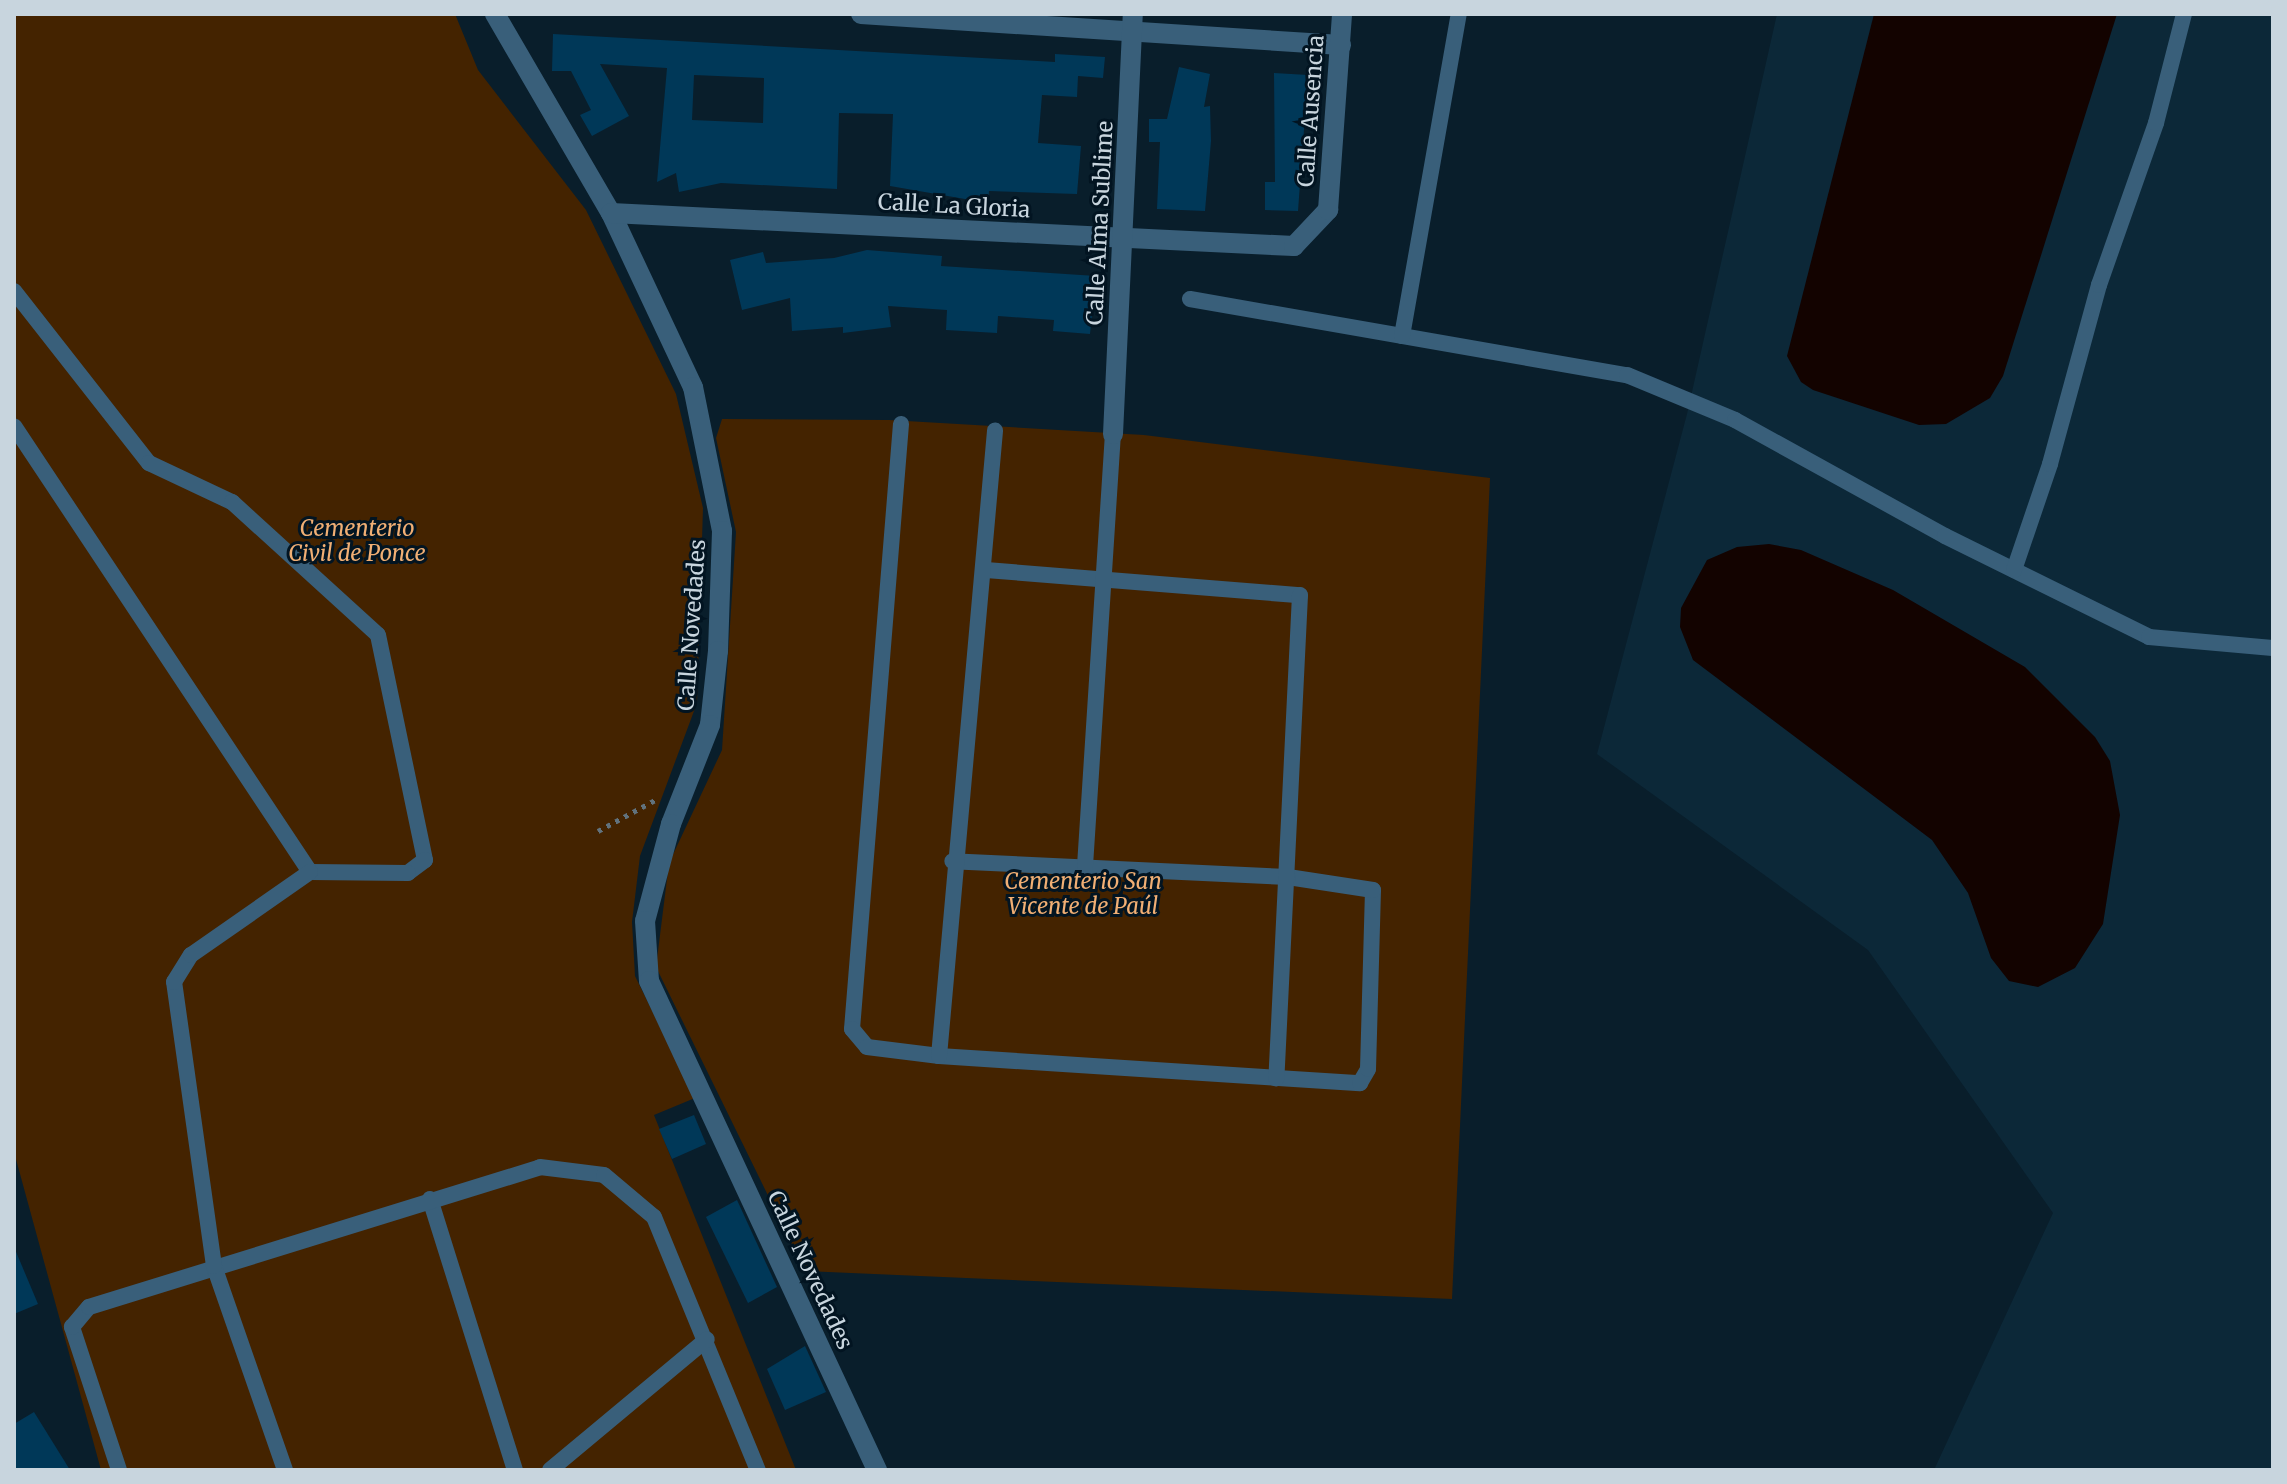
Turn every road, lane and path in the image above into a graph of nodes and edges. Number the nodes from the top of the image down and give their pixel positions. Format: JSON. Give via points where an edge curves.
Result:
{"nodes":[{"id":1,"x":495,"y":14,"type":"edge"},
{"id":2,"x":861,"y":14,"type":"edge"},
{"id":3,"x":1342,"y":14,"type":"edge"},
{"id":4,"x":1459,"y":14,"type":"edge"},
{"id":5,"x":2184,"y":14,"type":"edge"},
{"id":6,"x":898,"y":15,"type":"edge"},
{"id":7,"x":1133,"y":23,"type":"edge"},
{"id":8,"x":1341,"y":45,"type":"junction"},
{"id":9,"x":611,"y":213,"type":"junction"},
{"id":10,"x":1125,"y":238,"type":"junction"},
{"id":11,"x":1294,"y":246,"type":"joint"},
{"id":12,"x":14,"y":291,"type":"edge"},
{"id":13,"x":1190,"y":299,"type":"dead end"},
{"id":14,"x":1402,"y":336,"type":"junction"},
{"id":15,"x":901,"y":424,"type":"dead end"},
{"id":16,"x":14,"y":426,"type":"edge"},
{"id":17,"x":995,"y":431,"type":"dead end"},
{"id":18,"x":1113,"y":434,"type":"joint"},
{"id":19,"x":986,"y":570,"type":"junction"},
{"id":20,"x":2014,"y":570,"type":"junction"},
{"id":21,"x":1107,"y":577,"type":"junction"},
{"id":22,"x":2273,"y":648,"type":"edge"},
{"id":23,"x":682,"y":791,"type":"junction"},
{"id":24,"x":598,"y":831,"type":"dead end"},
{"id":25,"x":952,"y":861,"type":"junction"},
{"id":26,"x":1085,"y":866,"type":"junction"},
{"id":27,"x":310,"y":872,"type":"junction"},
{"id":28,"x":1288,"y":877,"type":"junction"},
{"id":29,"x":939,"y":1056,"type":"junction"},
{"id":30,"x":1276,"y":1078,"type":"junction"},
{"id":31,"x":430,"y":1199,"type":"junction"},
{"id":32,"x":214,"y":1266,"type":"junction"},
{"id":33,"x":707,"y":1339,"type":"junction"},
{"id":34,"x":119,"y":1470,"type":"edge"},
{"id":35,"x":285,"y":1470,"type":"edge"},
{"id":36,"x":515,"y":1470,"type":"edge"},
{"id":37,"x":550,"y":1470,"type":"edge"},
{"id":38,"x":758,"y":1470,"type":"edge"},
{"id":39,"x":877,"y":1470,"type":"edge"}],
"edges":[{"from":1,"to":9,"type":"street","name":"Calle Novedades"},
{"from":2,"to":6,"type":"street"},
{"from":3,"to":8,"type":"street","name":"Calle Ausencia"},
{"from":4,"to":14,"type":"lane"},
{"from":5,"to":20,"type":"lane","via":[[2156,123],[2099,285],[2050,464]]},
{"from":6,"to":7,"type":"street"},
{"from":7,"to":8,"type":"street"},
{"from":7,"to":10,"type":"street","name":"Calle Alma Sublime"},
{"from":8,"to":11,"type":"street","name":"Calle Ausencia","via":[[1328,210]]},
{"from":9,"to":10,"type":"street","name":"Calle La Gloria"},
{"from":9,"to":23,"type":"street","name":"Calle Novedades","via":[[693,387],[722,531],[710,725]]},
{"from":10,"to":11,"type":"street","name":"Calle La Gloria"},
{"from":10,"to":18,"type":"street","name":"Calle Alma Sublime"},
{"from":12,"to":27,"type":"lane","via":[[149,463],[232,502],[378,635],[425,860],[408,873]]},
{"from":13,"to":14,"type":"lane"},
{"from":14,"to":20,"type":"lane","via":[[1627,375],[1735,420]]},
{"from":15,"to":29,"type":"lane","via":[[852,1029],[867,1047]]},
{"from":16,"to":27,"type":"lane"},
{"from":17,"to":19,"type":"lane"},
{"from":18,"to":21,"type":"lane"},
{"from":19,"to":21,"type":"lane"},
{"from":19,"to":25,"type":"lane"},
{"from":20,"to":22,"type":"lane","via":[[2149,637]]},
{"from":21,"to":26,"type":"lane"},
{"from":21,"to":28,"type":"lane","via":[[1300,595]]},
{"from":23,"to":24,"type":"path"},
{"from":23,"to":39,"type":"street","name":"Calle Novedades","via":[[645,921],[649,981]]},
{"from":25,"to":26,"type":"lane"},
{"from":25,"to":29,"type":"lane"},
{"from":26,"to":28,"type":"lane"},
{"from":27,"to":32,"type":"lane","via":[[191,955],[174,982]]},
{"from":28,"to":30,"type":"lane"},
{"from":28,"to":30,"type":"lane","via":[[1373,890],[1368,1069],[1360,1083]]},
{"from":29,"to":30,"type":"lane"},
{"from":31,"to":32,"type":"lane"},
{"from":31,"to":33,"type":"lane","via":[[540,1167],[604,1175],[654,1217]]},
{"from":31,"to":36,"type":"lane"},
{"from":32,"to":34,"type":"lane","via":[[89,1307],[72,1327]]},
{"from":32,"to":35,"type":"lane"},
{"from":33,"to":37,"type":"lane"},
{"from":33,"to":38,"type":"lane"}]}
